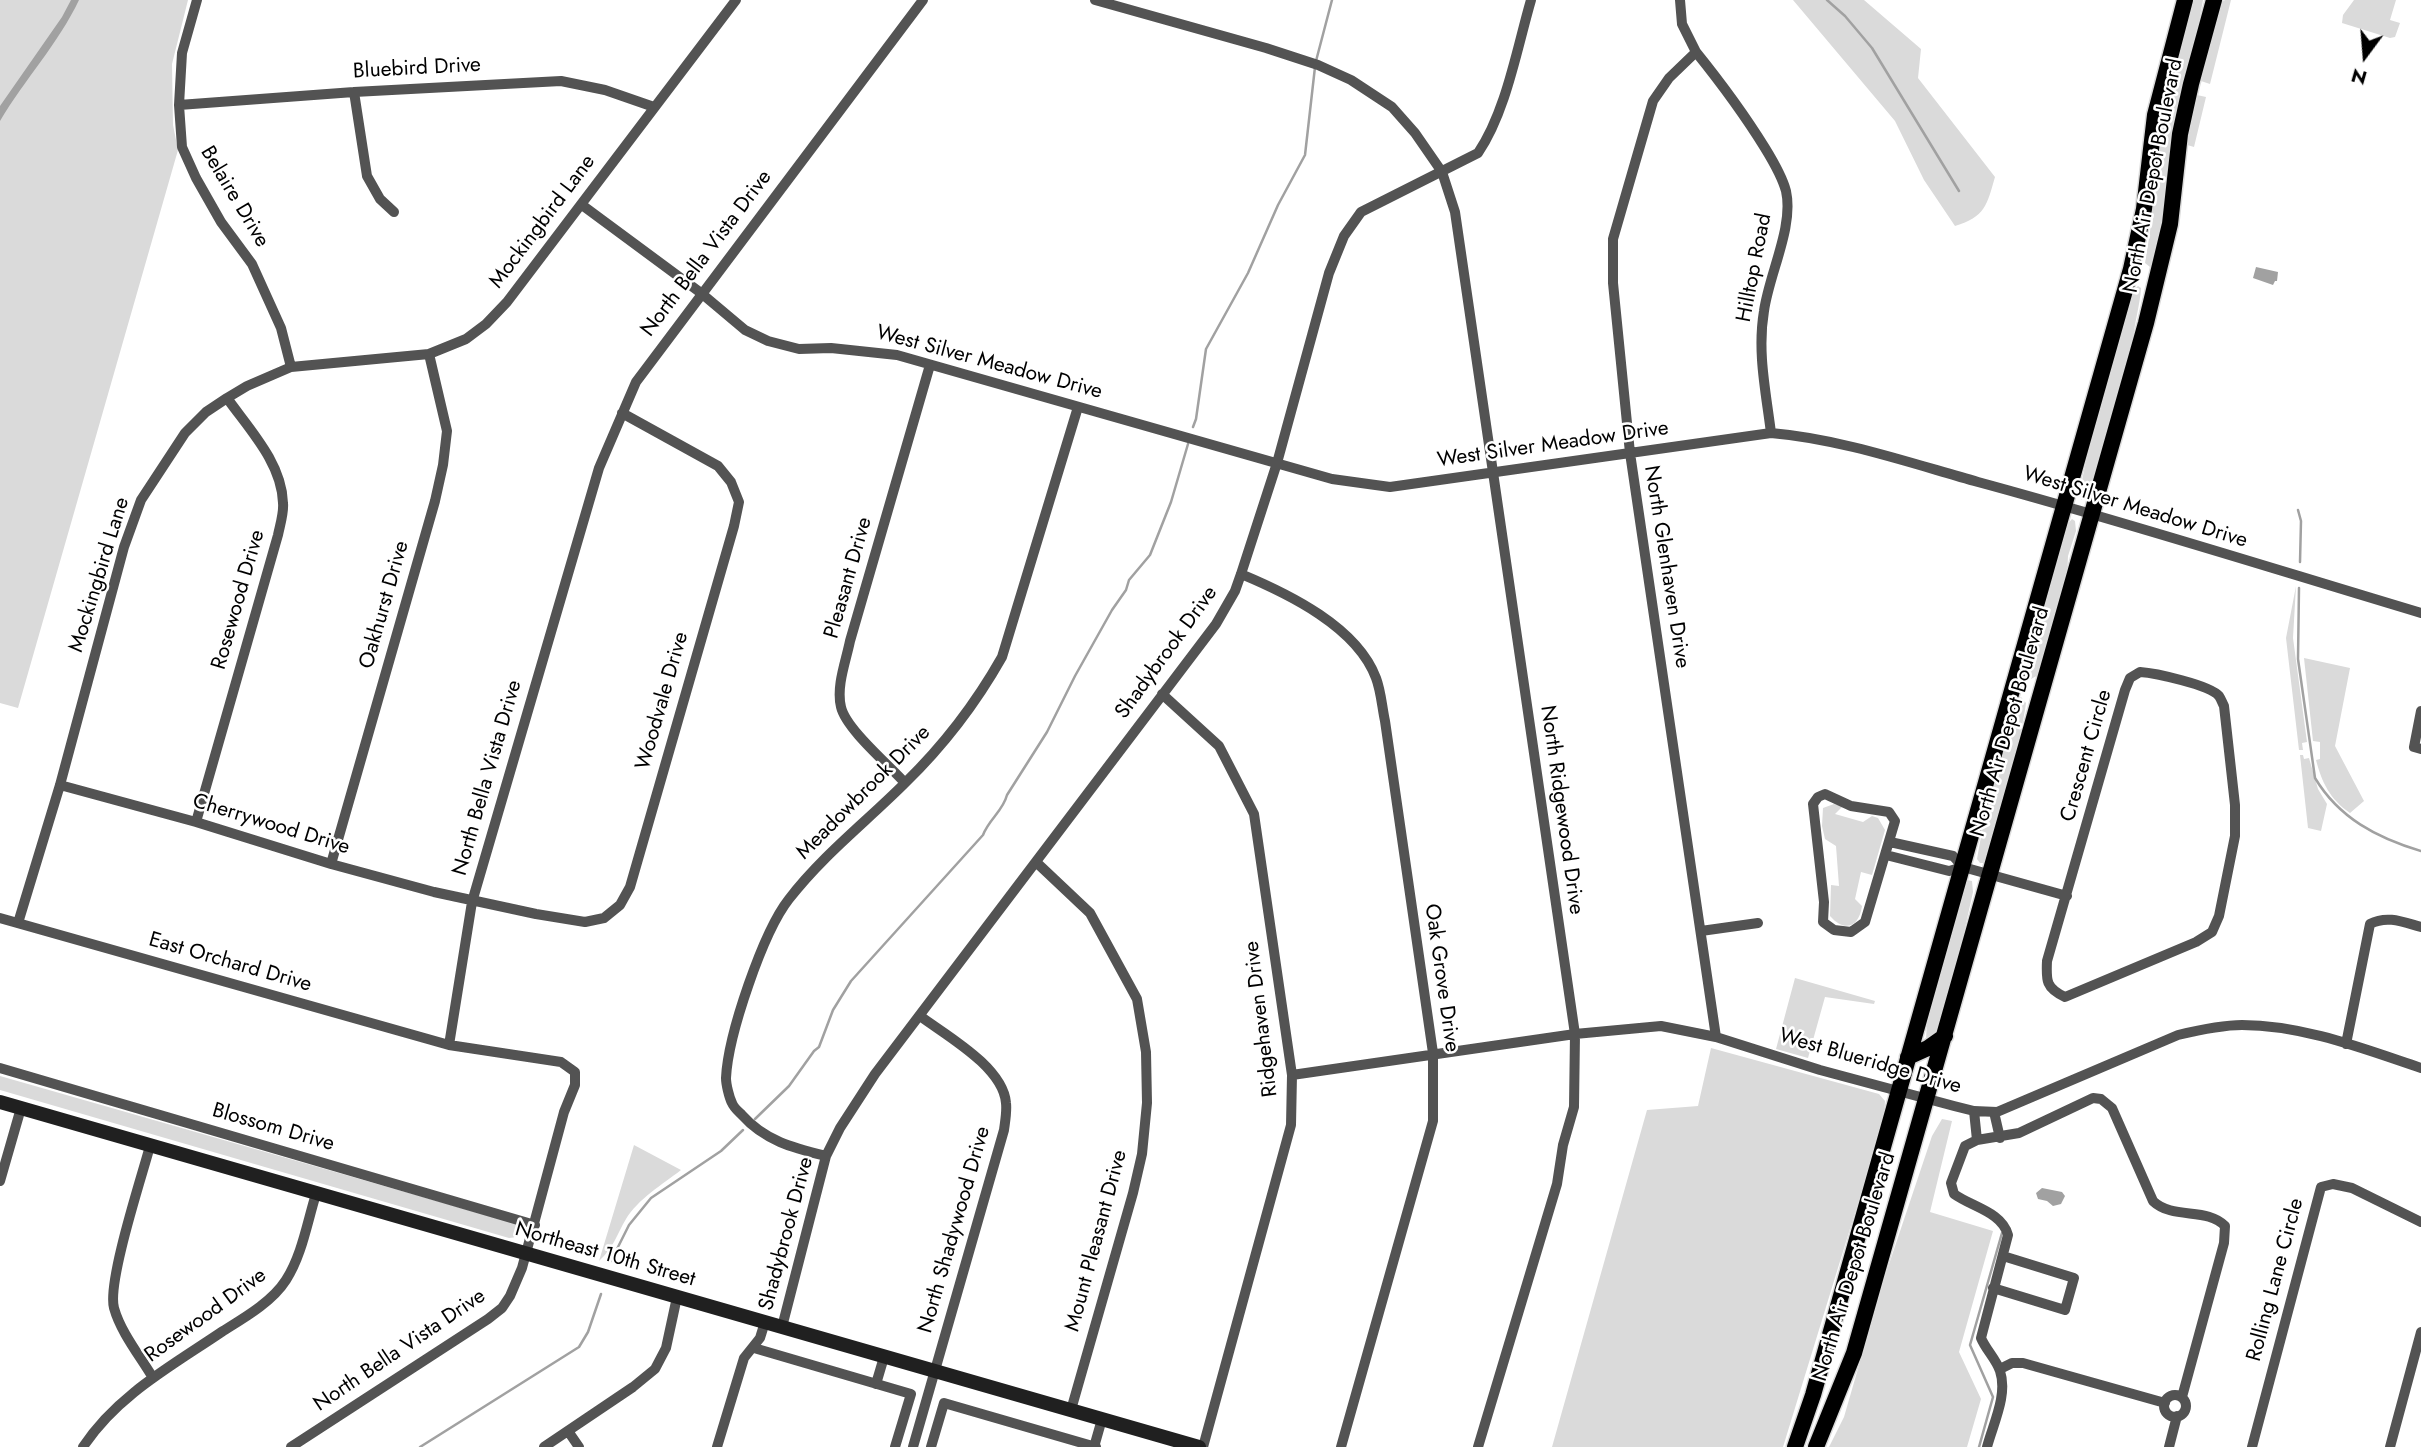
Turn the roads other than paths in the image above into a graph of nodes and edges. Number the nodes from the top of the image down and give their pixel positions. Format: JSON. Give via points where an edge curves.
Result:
{"nodes":[{"id":1,"x":197,"y":0,"type":"edge"},
{"id":2,"x":736,"y":0,"type":"edge"},
{"id":3,"x":923,"y":0,"type":"edge"},
{"id":4,"x":1095,"y":0,"type":"edge"},
{"id":5,"x":1144,"y":0,"type":"edge"},
{"id":6,"x":1531,"y":0,"type":"edge"},
{"id":7,"x":1680,"y":0,"type":"edge"},
{"id":8,"x":2185,"y":0,"type":"edge"},
{"id":9,"x":2214,"y":0,"type":"edge"},
{"id":10,"x":1140,"y":12,"type":"junction"},
{"id":11,"x":1696,"y":52,"type":"junction"},
{"id":12,"x":354,"y":92,"type":"junction"},
{"id":13,"x":179,"y":105,"type":"junction"},
{"id":14,"x":654,"y":107,"type":"junction"},
{"id":15,"x":1442,"y":172,"type":"junction"},
{"id":16,"x":582,"y":205,"type":"junction"},
{"id":17,"x":394,"y":212,"type":"dead end"},
{"id":18,"x":2131,"y":270,"type":"junction"},
{"id":19,"x":2158,"y":277,"type":"junction"},
{"id":20,"x":701,"y":293,"type":"junction"},
{"id":21,"x":429,"y":354,"type":"junction"},
{"id":22,"x":930,"y":365,"type":"junction"},
{"id":23,"x":291,"y":368,"type":"junction"},
{"id":24,"x":227,"y":398,"type":"junction"},
{"id":25,"x":1078,"y":407,"type":"junction"},
{"id":26,"x":622,"y":413,"type":"junction"},
{"id":27,"x":1772,"y":433,"type":"junction"},
{"id":28,"x":1630,"y":453,"type":"junction"},
{"id":29,"x":1277,"y":463,"type":"junction"},
{"id":30,"x":1492,"y":473,"type":"junction"},
{"id":31,"x":2064,"y":507,"type":"junction"},
{"id":32,"x":2091,"y":514,"type":"junction"},
{"id":33,"x":1241,"y":574,"type":"junction"},
{"id":34,"x":2421,"y":613,"type":"edge"},
{"id":35,"x":2014,"y":685,"type":"junction"},
{"id":36,"x":2041,"y":692,"type":"junction"},
{"id":37,"x":1162,"y":694,"type":"junction"},
{"id":38,"x":2421,"y":711,"type":"edge"},
{"id":39,"x":2417,"y":748,"type":"edge"},
{"id":40,"x":905,"y":783,"type":"junction"},
{"id":41,"x":60,"y":785,"type":"junction"},
{"id":42,"x":196,"y":822,"type":"junction"},
{"id":43,"x":1890,"y":842,"type":"junction"},
{"id":44,"x":1886,"y":855,"type":"junction"},
{"id":45,"x":1036,"y":862,"type":"junction"},
{"id":46,"x":331,"y":864,"type":"junction"},
{"id":47,"x":1963,"y":867,"type":"junction"},
{"id":48,"x":1990,"y":875,"type":"junction"},
{"id":49,"x":2067,"y":897,"type":"junction"},
{"id":50,"x":472,"y":902,"type":"junction"},
{"id":51,"x":0,"y":918,"type":"edge"},
{"id":52,"x":18,"y":923,"type":"junction"},
{"id":53,"x":1758,"y":923,"type":"dead end"},
{"id":54,"x":2421,"y":927,"type":"edge"},
{"id":55,"x":1701,"y":931,"type":"junction"},
{"id":56,"x":920,"y":1016,"type":"junction"},
{"id":57,"x":1575,"y":1034,"type":"junction"},
{"id":58,"x":1945,"y":1036,"type":"junction"},
{"id":59,"x":1716,"y":1037,"type":"junction"},
{"id":60,"x":2346,"y":1044,"type":"junction"},
{"id":61,"x":449,"y":1045,"type":"junction"},
{"id":62,"x":1433,"y":1053,"type":"junction"},
{"id":63,"x":1908,"y":1057,"type":"junction"},
{"id":64,"x":0,"y":1068,"type":"edge"},
{"id":65,"x":2421,"y":1068,"type":"edge"},
{"id":66,"x":1292,"y":1075,"type":"junction"},
{"id":67,"x":1900,"y":1090,"type":"junction"},
{"id":68,"x":1927,"y":1098,"type":"junction"},
{"id":69,"x":0,"y":1102,"type":"edge"},
{"id":70,"x":21,"y":1108,"type":"junction"},
{"id":71,"x":1974,"y":1111,"type":"junction"},
{"id":72,"x":1994,"y":1112,"type":"junction"},
{"id":73,"x":2000,"y":1138,"type":"junction"},
{"id":74,"x":1977,"y":1140,"type":"junction"},
{"id":75,"x":150,"y":1146,"type":"junction"},
{"id":76,"x":826,"y":1156,"type":"junction"},
{"id":77,"x":0,"y":1181,"type":"edge"},
{"id":78,"x":316,"y":1194,"type":"junction"},
{"id":79,"x":2421,"y":1223,"type":"edge"},
{"id":80,"x":535,"y":1225,"type":"junction"},
{"id":81,"x":526,"y":1254,"type":"junction"},
{"id":82,"x":2003,"y":1256,"type":"junction"},
{"id":83,"x":1993,"y":1288,"type":"junction"},
{"id":84,"x":677,"y":1297,"type":"junction"},
{"id":85,"x":765,"y":1322,"type":"junction"},
{"id":86,"x":782,"y":1327,"type":"junction"},
{"id":87,"x":2421,"y":1332,"type":"edge"},
{"id":88,"x":1827,"y":1346,"type":"junction"},
{"id":89,"x":754,"y":1348,"type":"junction"},
{"id":90,"x":1854,"y":1353,"type":"junction"},
{"id":91,"x":884,"y":1357,"type":"junction"},
{"id":92,"x":2000,"y":1369,"type":"junction"},
{"id":93,"x":935,"y":1371,"type":"junction"},
{"id":94,"x":153,"y":1378,"type":"junction"},
{"id":95,"x":876,"y":1384,"type":"junction"},
{"id":96,"x":2182,"y":1397,"type":"junction"},
{"id":97,"x":2165,"y":1403,"type":"junction"},
{"id":98,"x":1071,"y":1410,"type":"junction"},
{"id":99,"x":2177,"y":1416,"type":"junction"},
{"id":100,"x":1102,"y":1419,"type":"junction"},
{"id":101,"x":568,"y":1431,"type":"junction"},
{"id":102,"x":83,"y":1447,"type":"edge"},
{"id":103,"x":291,"y":1447,"type":"edge"},
{"id":104,"x":544,"y":1447,"type":"edge"},
{"id":105,"x":579,"y":1447,"type":"edge"},
{"id":106,"x":717,"y":1447,"type":"edge"},
{"id":107,"x":895,"y":1447,"type":"edge"},
{"id":108,"x":913,"y":1447,"type":"edge"},
{"id":109,"x":931,"y":1447,"type":"edge"},
{"id":110,"x":1095,"y":1447,"type":"edge"},
{"id":111,"x":1201,"y":1447,"type":"edge"},
{"id":112,"x":1341,"y":1447,"type":"edge"},
{"id":113,"x":1478,"y":1447,"type":"edge"},
{"id":114,"x":1795,"y":1447,"type":"edge"},
{"id":115,"x":1816,"y":1447,"type":"edge"},
{"id":116,"x":1987,"y":1447,"type":"edge"},
{"id":117,"x":2169,"y":1447,"type":"edge"},
{"id":118,"x":2252,"y":1447,"type":"edge"},
{"id":119,"x":2390,"y":1447,"type":"edge"}],
"edges":[{"from":1,"to":13,"type":"street","name":"Belaire Drive","via":[[182,53]]},
{"from":2,"to":14,"type":"street","name":"Mockingbird Lane"},
{"from":3,"to":20,"type":"street","name":"North Bella Vista Drive"},
{"from":4,"to":10,"type":"street","name":"North Ridgewood Drive"},
{"from":5,"to":10,"type":"street"},
{"from":6,"to":15,"type":"street","name":"Shadybrook Drive","via":[[1489,136],[1478,153]]},
{"from":7,"to":11,"type":"street","via":[[1682,24]]},
{"from":8,"to":18,"type":"main road","name":"North Air Depot Boulevard","via":[[2155,115],[2144,209]]},
{"from":9,"to":19,"type":"main road","name":"North Air Depot Boulevard","via":[[2182,124]]},
{"from":10,"to":15,"type":"street","name":"North Ridgewood Drive","via":[[1307,62],[1351,80],[1392,107]]},
{"from":11,"to":27,"type":"street","name":"Hilltop Road","via":[[1751,126],[1786,191],[1787,220],[1770,280],[1760,345]]},
{"from":11,"to":28,"type":"street","name":"North Glenhaven Drive","via":[[1653,101],[1613,239],[1614,300]]},
{"from":12,"to":13,"type":"street","name":"Bluebird Drive"},
{"from":12,"to":14,"type":"street","name":"Bluebird Drive","via":[[561,81]]},
{"from":12,"to":17,"type":"street","via":[[367,176]]},
{"from":13,"to":23,"type":"street","name":"Belaire Drive","via":[[182,147],[221,222],[251,264],[281,328]]},
{"from":14,"to":16,"type":"street","name":"Mockingbird Lane"},
{"from":15,"to":29,"type":"street","name":"Shadybrook Drive","via":[[1361,212],[1345,236],[1329,273]]},
{"from":15,"to":30,"type":"street","name":"North Ridgewood Drive","via":[[1455,212]]},
{"from":16,"to":20,"type":"street","name":"West Silver Meadow Drive"},
{"from":16,"to":21,"type":"street","name":"Mockingbird Lane","via":[[486,324],[466,339]]},
{"from":18,"to":19,"type":"main road"},
{"from":18,"to":31,"type":"main road","name":"North Air Depot Boulevard"},
{"from":19,"to":32,"type":"main road","name":"North Air Depot Boulevard"},
{"from":20,"to":22,"type":"street","name":"West Silver Meadow Drive","via":[[745,330],[768,341],[799,349],[867,350]]},
{"from":20,"to":26,"type":"street","name":"North Bella Vista Drive","via":[[636,382]]},
{"from":21,"to":23,"type":"street","name":"Mockingbird Lane"},
{"from":21,"to":46,"type":"street","name":"Oakhurst Drive","via":[[447,431],[443,465]]},
{"from":22,"to":25,"type":"street","name":"West Silver Meadow Drive"},
{"from":22,"to":40,"type":"street","name":"Pleasant Drive","via":[[841,681],[841,706],[849,725]]},
{"from":23,"to":24,"type":"street","name":"Mockingbird Lane"},
{"from":24,"to":41,"type":"street","name":"Mockingbird Lane","via":[[185,433],[141,500],[124,547]]},
{"from":24,"to":42,"type":"street","name":"Rosewood Drive","via":[[271,460],[284,504]]},
{"from":25,"to":29,"type":"street","name":"West Silver Meadow Drive"},
{"from":25,"to":40,"type":"street","name":"Meadowbrook Drive","via":[[1002,657],[936,751]]},
{"from":26,"to":50,"type":"street","name":"North Bella Vista Drive","via":[[598,468]]},
{"from":26,"to":50,"type":"street","name":"Woodvale Drive","via":[[718,466],[739,502],[630,887],[612,912],[585,922]]},
{"from":27,"to":28,"type":"street","name":"West Silver Meadow Drive"},
{"from":27,"to":31,"type":"street","name":"West Silver Meadow Drive","via":[[1875,454]]},
{"from":28,"to":30,"type":"street","name":"West Silver Meadow Drive"},
{"from":28,"to":55,"type":"street","name":"North Glenhaven Drive"},
{"from":29,"to":30,"type":"street","name":"West Silver Meadow Drive","via":[[1332,479],[1390,487]]},
{"from":29,"to":33,"type":"street","name":"Shadybrook Drive"},
{"from":30,"to":57,"type":"street","name":"North Ridgewood Drive"},
{"from":31,"to":32,"type":"street","name":"West Silver Meadow Drive"},
{"from":31,"to":35,"type":"main road","name":"North Air Depot Boulevard"},
{"from":32,"to":34,"type":"street","name":"West Silver Meadow Drive"},
{"from":32,"to":36,"type":"main road","name":"North Air Depot Boulevard"},
{"from":33,"to":37,"type":"street","name":"Shadybrook Drive","via":[[1216,624]]},
{"from":33,"to":62,"type":"street","name":"Oak Grove Drive","via":[[1279,590],[1347,636],[1376,678]]},
{"from":35,"to":36,"type":"main road"},
{"from":35,"to":47,"type":"main road","name":"North Air Depot Boulevard"},
{"from":36,"to":48,"type":"main road","name":"North Air Depot Boulevard"},
{"from":37,"to":45,"type":"street","name":"Shadybrook Drive"},
{"from":37,"to":66,"type":"street","name":"Ridgehaven Drive","via":[[1219,747],[1254,814]]},
{"from":38,"to":39,"type":"street"},
{"from":40,"to":76,"type":"street","name":"Meadowbrook Drive","via":[[823,859],[787,901],[755,969],[732,1045],[726,1080],[732,1103],[753,1128],[775,1141]]},
{"from":41,"to":42,"type":"street","name":"Cherrywood Drive"},
{"from":41,"to":52,"type":"street","name":"Mockingbird Lane"},
{"from":42,"to":46,"type":"street","name":"Cherrywood Drive"},
{"from":43,"to":44,"type":"street"},
{"from":43,"to":44,"type":"street","via":[[1895,821],[1889,812],[1851,806],[1825,794],[1818,797],[1813,813],[1826,926],[1851,932],[1865,922]]},
{"from":43,"to":47,"type":"street","via":[[1952,856]]},
{"from":44,"to":47,"type":"street","via":[[1949,871]]},
{"from":45,"to":56,"type":"street","name":"Shadybrook Drive"},
{"from":45,"to":98,"type":"street","name":"Mount Pleasant Drive","via":[[1090,913],[1137,999],[1146,1052],[1142,1154]]},
{"from":46,"to":50,"type":"street","name":"Cherrywood Drive"},
{"from":47,"to":48,"type":"street"},
{"from":47,"to":63,"type":"main road","name":"North Air Depot Boulevard"},
{"from":48,"to":49,"type":"street"},
{"from":48,"to":58,"type":"main road","name":"North Air Depot Boulevard"},
{"from":49,"to":49,"type":"street","name":"Crescent Circle","via":[[2130,678],[2140,672],[2158,674],[2218,695],[2226,722],[2235,836],[2212,932],[2065,997],[2052,990],[2046,978]]},
{"from":50,"to":61,"type":"street","name":"North Bella Vista Drive"},
{"from":51,"to":52,"type":"street","name":"East Orchard Drive"},
{"from":52,"to":61,"type":"street","name":"East Orchard Drive"},
{"from":53,"to":55,"type":"street"},
{"from":54,"to":60,"type":"street","via":[[2380,919],[2370,925]]},
{"from":55,"to":59,"type":"street","name":"North Glenhaven Drive"},
{"from":56,"to":76,"type":"street","name":"Shadybrook Drive","via":[[875,1074]]},
{"from":56,"to":93,"type":"street","name":"North Shadywood Drive","via":[[989,1068],[1001,1084],[1007,1104],[1004,1130]]},
{"from":57,"to":59,"type":"street","name":"West Blueridge Drive","via":[[1661,1026]]},
{"from":57,"to":62,"type":"street","name":"West Blueridge Drive"},
{"from":57,"to":113,"type":"street","name":"North Ridgewood Drive","via":[[1574,1107],[1557,1184]]},
{"from":58,"to":63,"type":"main road"},
{"from":58,"to":68,"type":"main road","name":"North Air Depot Boulevard"},
{"from":59,"to":67,"type":"street","name":"West Blueridge Drive"},
{"from":60,"to":65,"type":"street","name":"West Blueridge Drive"},
{"from":60,"to":72,"type":"street","name":"West Blueridge Drive","via":[[2269,1026],[2209,1028],[2146,1047]]},
{"from":61,"to":80,"type":"street","name":"North Bella Vista Drive","via":[[561,1062],[575,1072]]},
{"from":62,"to":66,"type":"street","name":"West Blueridge Drive"},
{"from":62,"to":112,"type":"street","name":"Oak Grove Drive","via":[[1433,1121]]},
{"from":63,"to":67,"type":"main road","name":"North Air Depot Boulevard"},
{"from":64,"to":80,"type":"street","name":"Blossom Drive"},
{"from":66,"to":111,"type":"street","name":"Ridgehaven Drive","via":[[1291,1125]]},
{"from":67,"to":68,"type":"street","name":"West Blueridge Drive"},
{"from":67,"to":88,"type":"main road","name":"North Air Depot Boulevard"},
{"from":68,"to":71,"type":"street","name":"West Blueridge Drive"},
{"from":68,"to":90,"type":"main road","name":"North Air Depot Boulevard"},
{"from":69,"to":70,"type":"main road","name":"Northeast 10th Street"},
{"from":70,"to":75,"type":"main road","name":"Northeast 10th Street"},
{"from":70,"to":77,"type":"street"},
{"from":71,"to":72,"type":"street","name":"West Blueridge Drive"},
{"from":71,"to":74,"type":"street"},
{"from":72,"to":73,"type":"street"},
{"from":73,"to":74,"type":"street"},
{"from":73,"to":96,"type":"street","via":[[2093,1098],[2101,1099],[2112,1108],[2153,1201],[2166,1211],[2208,1217],[2225,1226]]},
{"from":74,"to":82,"type":"street","via":[[1965,1146],[1951,1183],[1954,1194],[2005,1226],[2008,1235]]},
{"from":75,"to":78,"type":"main road","name":"Northeast 10th Street"},
{"from":75,"to":94,"type":"street","via":[[116,1272],[113,1305]]},
{"from":76,"to":86,"type":"street","name":"Shadybrook Drive"},
{"from":78,"to":81,"type":"main road","name":"Northeast 10th Street"},
{"from":78,"to":94,"type":"street","name":"Rosewood Drive","via":[[284,1283],[244,1318]]},
{"from":79,"to":118,"type":"street","name":"Rolling Lane Circle","via":[[2352,1188],[2321,1187]]},
{"from":80,"to":81,"type":"street","name":"North Bella Vista Drive"},
{"from":81,"to":84,"type":"main road","name":"Northeast 10th Street"},
{"from":81,"to":103,"type":"street","name":"North Bella Vista Drive","via":[[510,1296],[495,1313]]},
{"from":82,"to":83,"type":"street"},
{"from":82,"to":83,"type":"street","via":[[2074,1278],[2065,1310]]},
{"from":83,"to":92,"type":"street","via":[[1981,1338]]},
{"from":84,"to":85,"type":"main road","name":"Northeast 10th Street"},
{"from":84,"to":101,"type":"street","via":[[666,1348],[655,1369]]},
{"from":85,"to":86,"type":"main road","name":"Northeast 10th Street"},
{"from":85,"to":89,"type":"street"},
{"from":86,"to":91,"type":"main road","name":"Northeast 10th Street"},
{"from":87,"to":119,"type":"street"},
{"from":88,"to":90,"type":"main road"},
{"from":88,"to":114,"type":"main road","name":"North Air Depot Boulevard"},
{"from":89,"to":95,"type":"street"},
{"from":89,"to":106,"type":"street","via":[[744,1358]]},
{"from":90,"to":115,"type":"main road","name":"North Air Depot Boulevard"},
{"from":91,"to":93,"type":"main road","name":"Northeast 10th Street"},
{"from":91,"to":95,"type":"street"},
{"from":92,"to":97,"type":"street","via":[[2023,1363]]},
{"from":92,"to":116,"type":"street","via":[[2002,1396]]},
{"from":93,"to":98,"type":"main road","name":"Northeast 10th Street"},
{"from":93,"to":108,"type":"street","name":"North Shadywood Drive"},
{"from":94,"to":102,"type":"street","name":"Rosewood Drive","via":[[117,1406]]},
{"from":95,"to":107,"type":"street","via":[[911,1394]]},
{"from":96,"to":97,"type":"street","via":[[2171,1396]]},
{"from":96,"to":99,"type":"street","via":[[2186,1409]]},
{"from":97,"to":99,"type":"street","via":[[2168,1414]]},
{"from":98,"to":100,"type":"main road","name":"Northeast 10th Street"},
{"from":99,"to":117,"type":"street"},
{"from":100,"to":110,"type":"street"},
{"from":100,"to":111,"type":"main road","name":"Northeast 10th Street"},
{"from":101,"to":104,"type":"street"},
{"from":101,"to":105,"type":"street"},
{"from":109,"to":110,"type":"street","via":[[944,1403]]}]}
